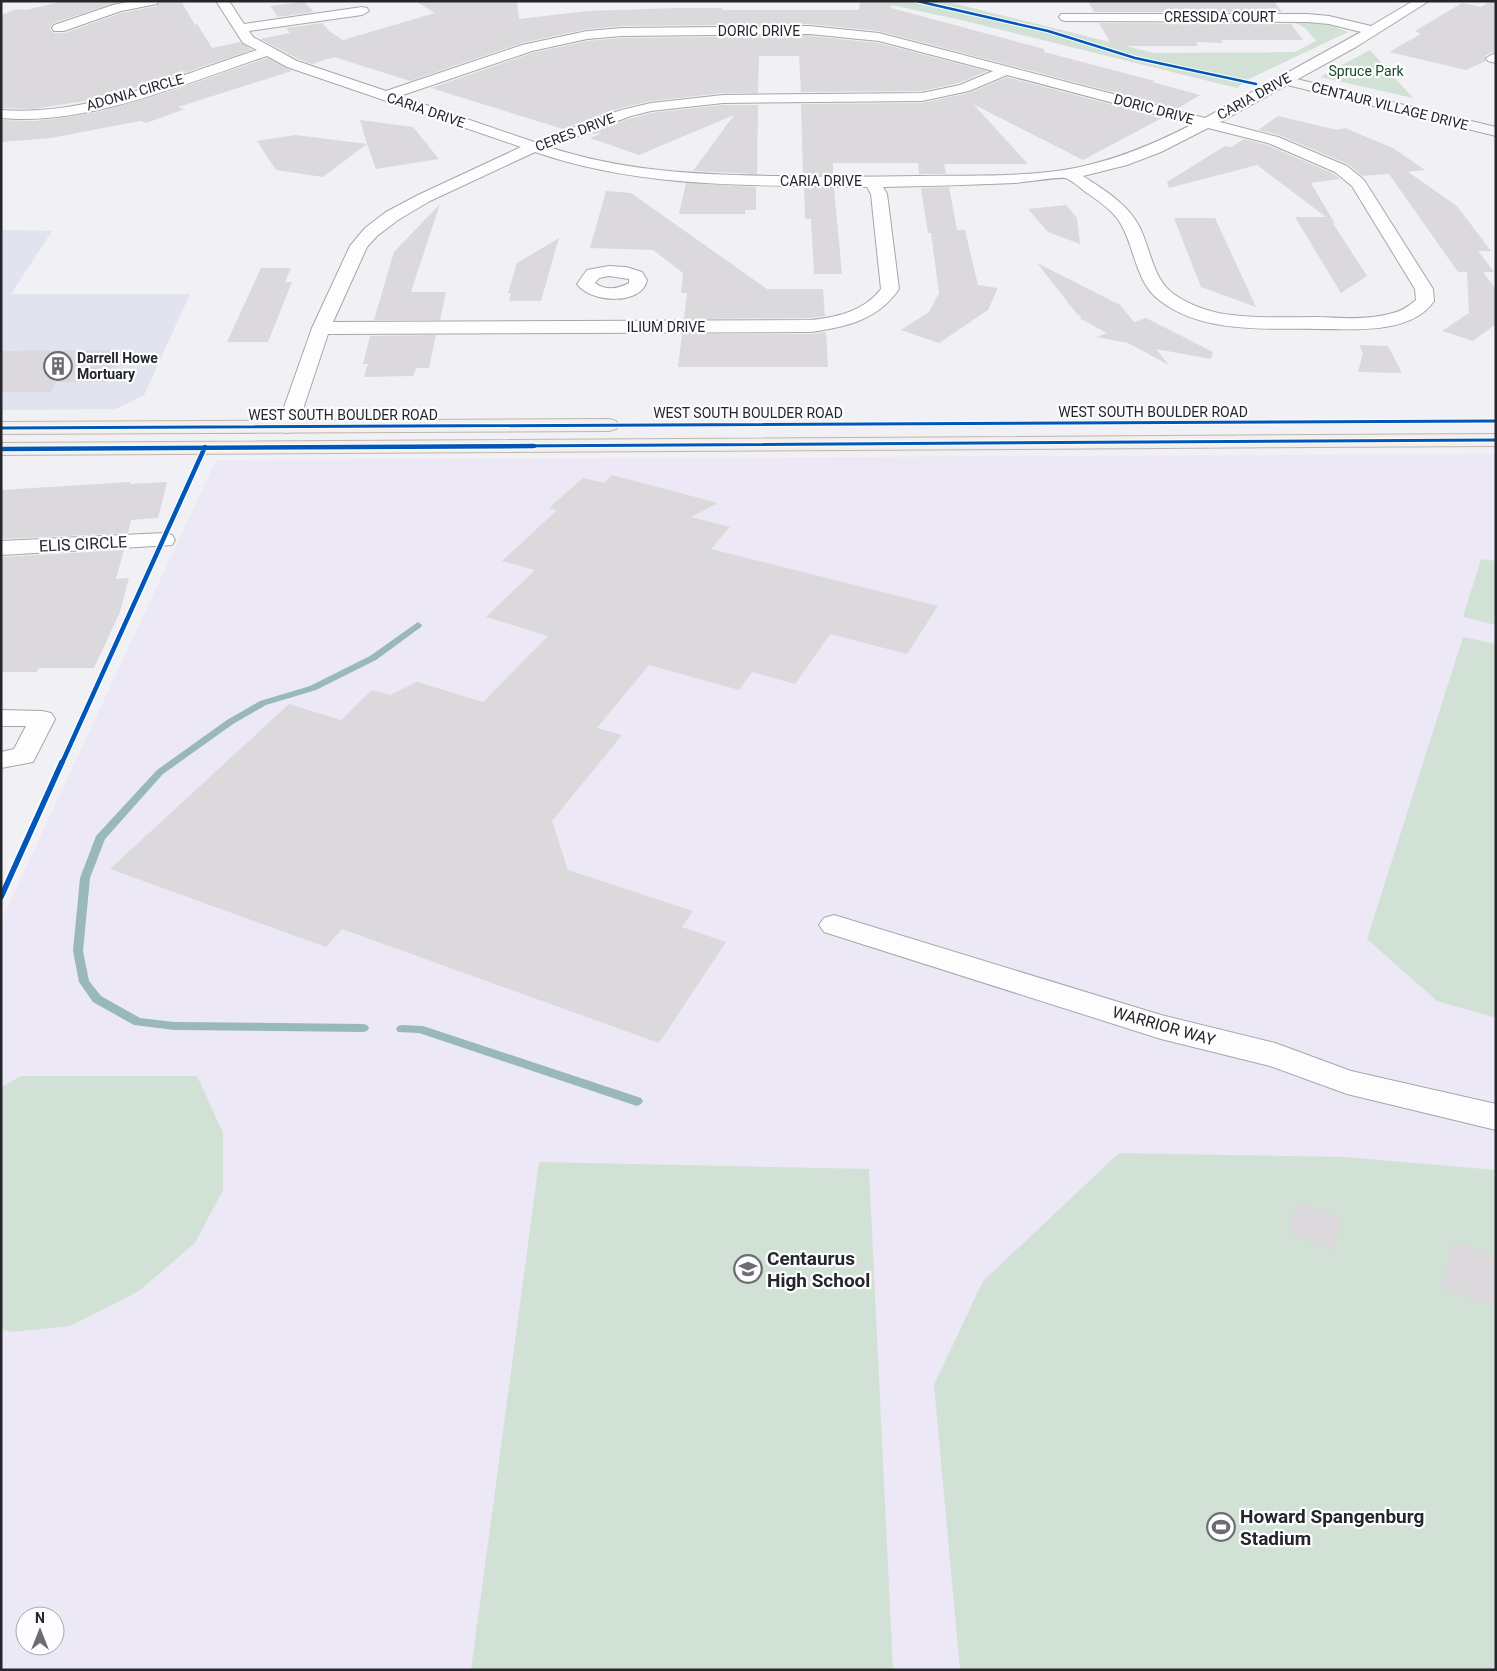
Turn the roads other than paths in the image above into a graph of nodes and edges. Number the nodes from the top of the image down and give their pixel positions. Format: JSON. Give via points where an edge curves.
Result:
{"nodes":[{"id":1,"x":152,"y":1,"type":"edge"},
{"id":2,"x":222,"y":1,"type":"edge"},
{"id":3,"x":1423,"y":1,"type":"edge"},
{"id":4,"x":362,"y":11,"type":"dead end"},
{"id":5,"x":1066,"y":17,"type":"dead end"},
{"id":6,"x":59,"y":28,"type":"dead end"},
{"id":7,"x":242,"y":28,"type":"junction"},
{"id":8,"x":1373,"y":31,"type":"junction"},
{"id":9,"x":266,"y":52,"type":"junction"},
{"id":10,"x":1007,"y":70,"type":"junction"},
{"id":11,"x":1284,"y":80,"type":"junction"},
{"id":12,"x":387,"y":96,"type":"junction"},
{"id":13,"x":1,"y":114,"type":"edge"},
{"id":14,"x":1206,"y":123,"type":"junction"},
{"id":15,"x":1496,"y":132,"type":"edge"},
{"id":16,"x":534,"y":147,"type":"junction"},
{"id":17,"x":1070,"y":174,"type":"junction"},
{"id":18,"x":872,"y":182,"type":"junction"},
{"id":19,"x":609,"y":294,"type":"dead end"},
{"id":20,"x":602,"y":327,"type":"junction"},
{"id":21,"x":321,"y":328,"type":"junction"},
{"id":22,"x":1496,"y":421,"type":"edge"},
{"id":23,"x":287,"y":427,"type":"junction"},
{"id":24,"x":1,"y":428,"type":"edge"},
{"id":25,"x":1496,"y":440,"type":"edge"},
{"id":26,"x":1,"y":449,"type":"edge"},
{"id":27,"x":164,"y":540,"type":"dead end"},
{"id":28,"x":1,"y":548,"type":"edge"},
{"id":29,"x":1,"y":718,"type":"edge"},
{"id":30,"x":1,"y":760,"type":"edge"},
{"id":31,"x":834,"y":924,"type":"dead end"},
{"id":32,"x":1496,"y":1117,"type":"edge"}],
"edges":[{"from":1,"to":6,"type":"street","via":[[118,8]]},
{"from":2,"to":7,"type":"street","name":"CARIA DRIVE"},
{"from":3,"to":8,"type":"street","name":"CARIA DRIVE"},
{"from":4,"to":7,"type":"street"},
{"from":5,"to":8,"type":"street","name":"CRESSIDA COURT","via":[[1299,17],[1329,20]]},
{"from":7,"to":9,"type":"street","name":"CARIA DRIVE","via":[[248,40]]},
{"from":8,"to":11,"type":"street","name":"CARIA DRIVE"},
{"from":9,"to":12,"type":"street","name":"CARIA DRIVE"},
{"from":9,"to":13,"type":"street","name":"ADONIA CIRCLE","via":[[112,102],[40,114]]},
{"from":10,"to":12,"type":"street","name":"DORIC DRIVE","via":[[878,37],[845,32],[622,32],[587,35],[534,46]]},
{"from":10,"to":14,"type":"street","name":"DORIC DRIVE"},
{"from":10,"to":16,"type":"street","name":"CERES DRIVE","via":[[964,88],[922,97],[723,99],[651,107]]},
{"from":11,"to":14,"type":"street","name":"CARIA DRIVE"},
{"from":11,"to":15,"type":"street","name":"CENTAUR VILLAGE DRIVE"},
{"from":12,"to":16,"type":"street","name":"CARIA DRIVE"},
{"from":14,"to":17,"type":"street","name":"CARIA DRIVE","via":[[1121,162]]},
{"from":14,"to":17,"type":"street","name":"DORIC DRIVE","via":[[1273,140],[1341,169],[1358,183],[1424,289],[1424,301],[1408,314],[1375,323],[1249,323],[1188,309],[1157,288],[1130,225],[1112,204]]},
{"from":16,"to":18,"type":"street","name":"CARIA DRIVE","via":[[610,168],[655,175],[705,180]]},
{"from":16,"to":21,"type":"street","name":"CERES DRIVE","via":[[424,198],[371,232],[359,246]]},
{"from":17,"to":18,"type":"street","name":"CARIA DRIVE"},
{"from":18,"to":20,"type":"street","name":"ILIUM DRIVE","via":[[879,194],[890,289],[883,300],[864,313],[811,326]]},
{"from":19,"to":20,"type":"street"},
{"from":20,"to":21,"type":"street","name":"ILIUM DRIVE"},
{"from":21,"to":23,"type":"street","name":"CERES DRIVE"},
{"from":22,"to":23,"type":"main road","name":"WEST SOUTH BOULDER ROAD"},
{"from":23,"to":24,"type":"main road","name":"WEST SOUTH BOULDER ROAD"},
{"from":25,"to":26,"type":"main road","name":"WEST SOUTH BOULDER ROAD"},
{"from":27,"to":28,"type":"street","name":"ELIS CIRCLE"},
{"from":29,"to":30,"type":"street","via":[[42,719],[24,756]]},
{"from":31,"to":32,"type":"street","name":"WARRIOR WAY","via":[[1161,1027],[1275,1055],[1347,1082]]}]}
